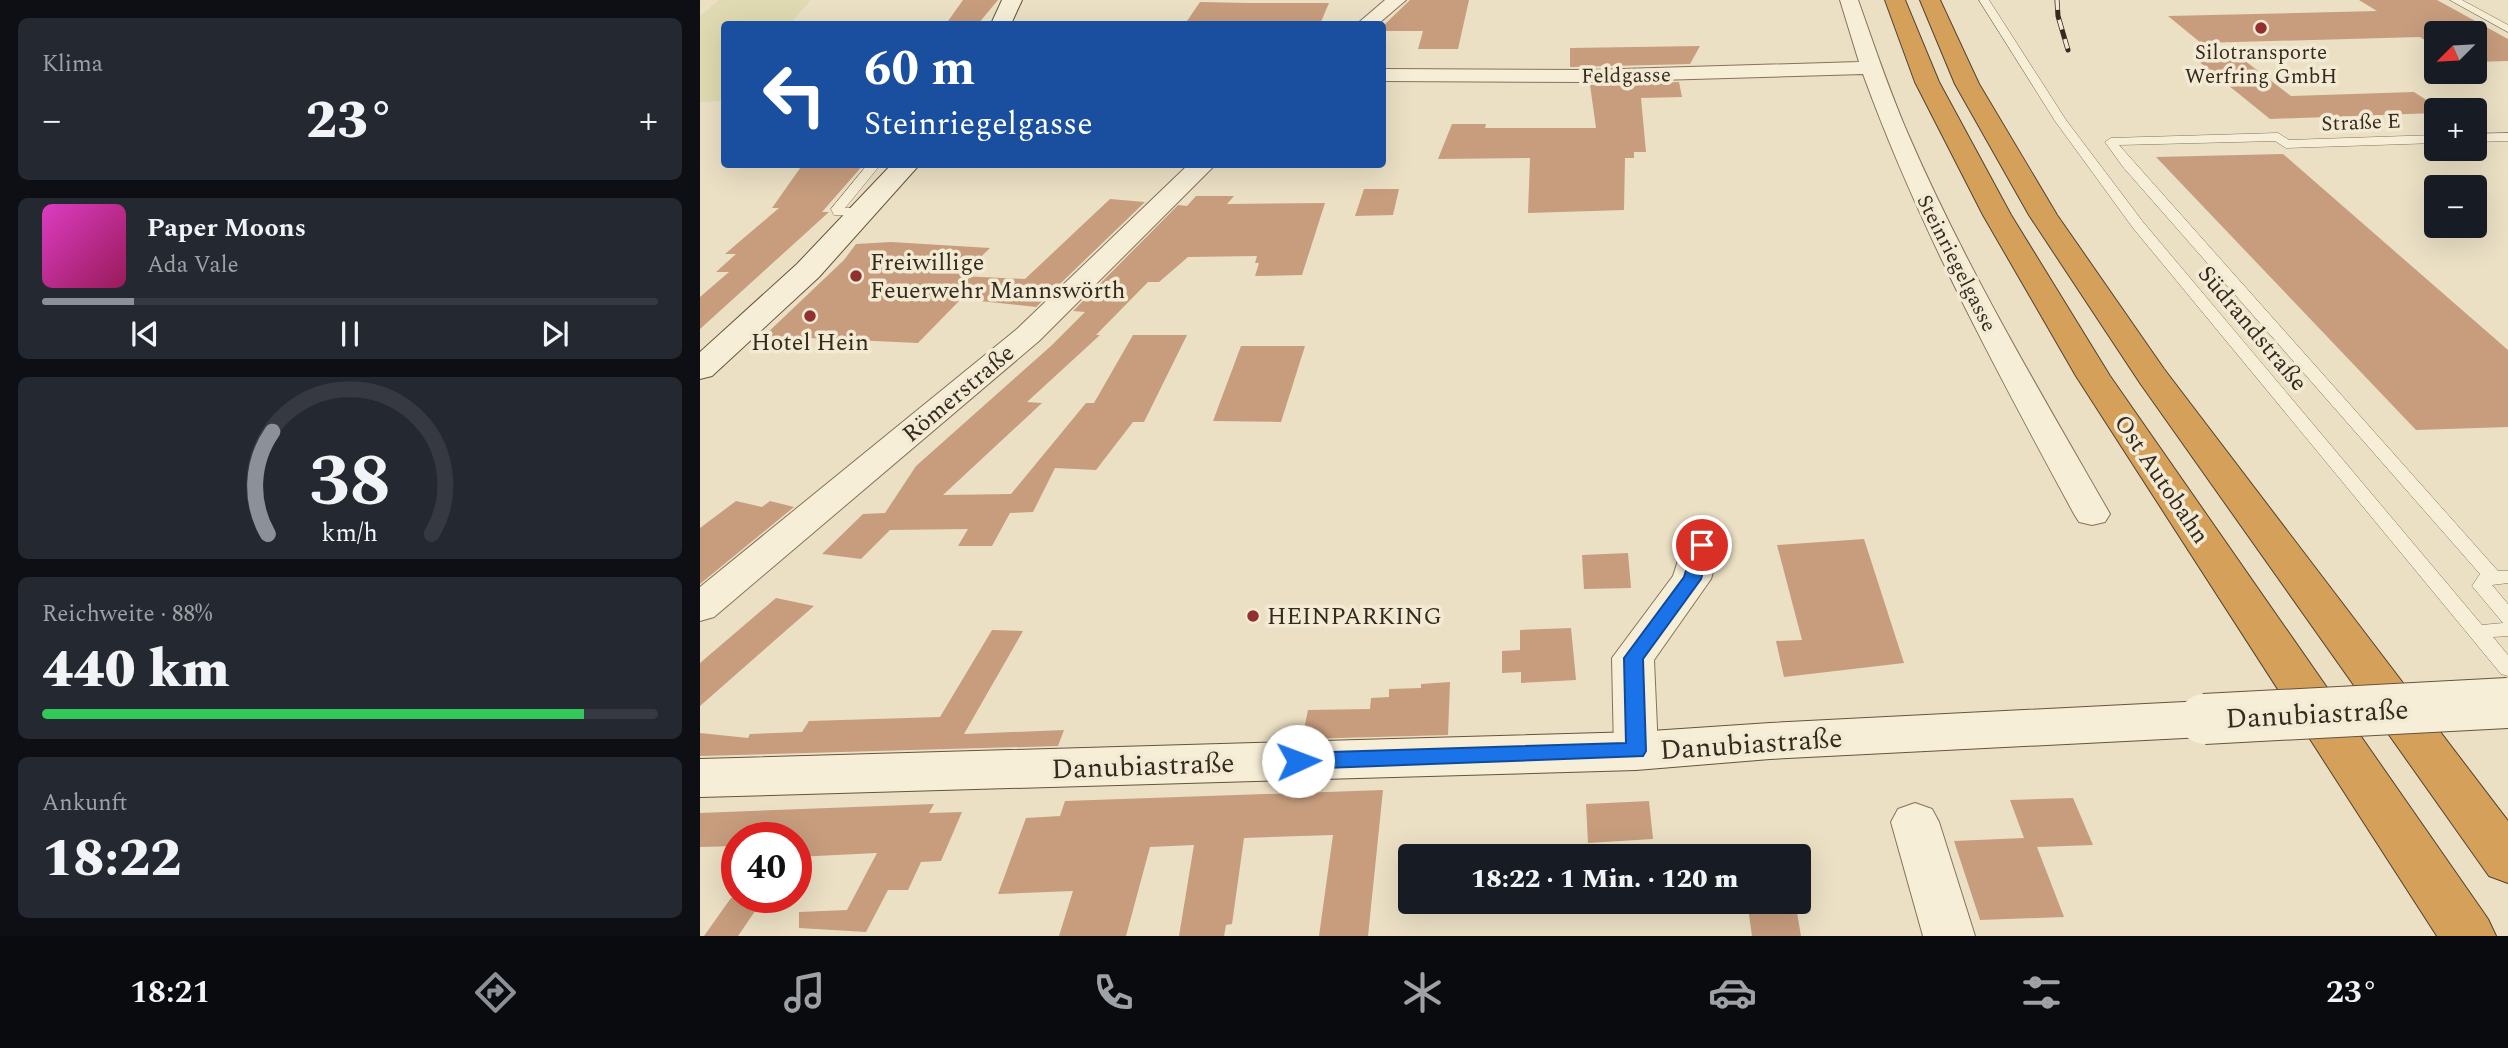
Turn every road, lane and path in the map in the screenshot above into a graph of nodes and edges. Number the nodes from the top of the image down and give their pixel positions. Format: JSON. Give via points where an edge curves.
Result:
{"nodes":[{"id":1,"x":1012,"y":0,"type":"edge"},
{"id":2,"x":1397,"y":0,"type":"edge"},
{"id":3,"x":1849,"y":0,"type":"edge"},
{"id":4,"x":1895,"y":0,"type":"edge"},
{"id":5,"x":1930,"y":0,"type":"edge"},
{"id":6,"x":1984,"y":0,"type":"edge"},
{"id":7,"x":2455,"y":0,"type":"edge"},
{"id":8,"x":1002,"y":21,"type":"edge"},
{"id":9,"x":1370,"y":21,"type":"edge"},
{"id":10,"x":2508,"y":29,"type":"edge"},
{"id":11,"x":1869,"y":68,"type":"junction"},
{"id":12,"x":1386,"y":75,"type":"edge"},
{"id":13,"x":2508,"y":137,"type":"edge"},
{"id":14,"x":2487,"y":138,"type":"edge"},
{"id":15,"x":2424,"y":139,"type":"edge"},
{"id":16,"x":872,"y":168,"type":"edge"},
{"id":17,"x":903,"y":168,"type":"edge"},
{"id":18,"x":1200,"y":168,"type":"edge"},
{"id":19,"x":864,"y":212,"type":"junction"},
{"id":20,"x":700,"y":369,"type":"edge"},
{"id":21,"x":2092,"y":514,"type":"dead end"},
{"id":22,"x":1702,"y":545,"type":"dead end"},
{"id":23,"x":2499,"y":575,"type":"edge"},
{"id":24,"x":700,"y":608,"type":"edge"},
{"id":25,"x":2508,"y":617,"type":"edge"},
{"id":26,"x":2508,"y":629,"type":"edge"},
{"id":27,"x":2477,"y":632,"type":"junction"},
{"id":28,"x":2508,"y":669,"type":"edge"},
{"id":29,"x":2508,"y":703,"type":"edge"},
{"id":30,"x":1636,"y":751,"type":"junction"},
{"id":31,"x":700,"y":778,"type":"edge"},
{"id":32,"x":1915,"y":822,"type":"dead end"},
{"id":33,"x":2508,"y":860,"type":"edge"},
{"id":34,"x":1948,"y":936,"type":"edge"},
{"id":35,"x":2468,"y":936,"type":"edge"}],
"edges":[{"from":1,"to":8,"type":"street"},
{"from":2,"to":9,"type":"street"},
{"from":3,"to":11,"type":"street","name":"Steinriegelgasse"},
{"from":4,"to":35,"type":"highway","name":"Ost Autobahn","via":[[1927,82],[1997,215],[2093,376]]},
{"from":5,"to":33,"type":"highway","name":"Ost Autobahn","via":[[1967,83],[2043,215],[2152,376]]},
{"from":6,"to":27,"type":"lane","name":"Südrandstraße","via":[[2061,121],[2138,225]]},
{"from":7,"to":10,"type":"lane"},
{"from":11,"to":12,"type":"street","name":"Feldgasse","via":[[1588,76]]},
{"from":11,"to":21,"type":"street","name":"Steinriegelgasse","via":[[1941,234]]},
{"from":13,"to":14,"type":"lane"},
{"from":15,"to":23,"type":"lane","name":"Straße E","via":[[2286,144],[2278,137],[2111,142]]},
{"from":16,"to":19,"type":"lane","via":[[838,209]]},
{"from":17,"to":19,"type":"street"},
{"from":18,"to":24,"type":"street","name":"Römerstraße","via":[[1028,335]]},
{"from":19,"to":20,"type":"street"},
{"from":22,"to":30,"type":"street","via":[[1692,579],[1633,658]]},
{"from":23,"to":25,"type":"lane","via":[[2482,586]]},
{"from":26,"to":27,"type":"lane"},
{"from":27,"to":28,"type":"lane","name":"Südrandstraße"},
{"from":29,"to":30,"type":"street","name":"Danubiastraße","bridge":true,"via":[[1770,740]]},
{"from":30,"to":31,"type":"street","name":"Danubiastraße"},
{"from":32,"to":34,"type":"street"}]}
